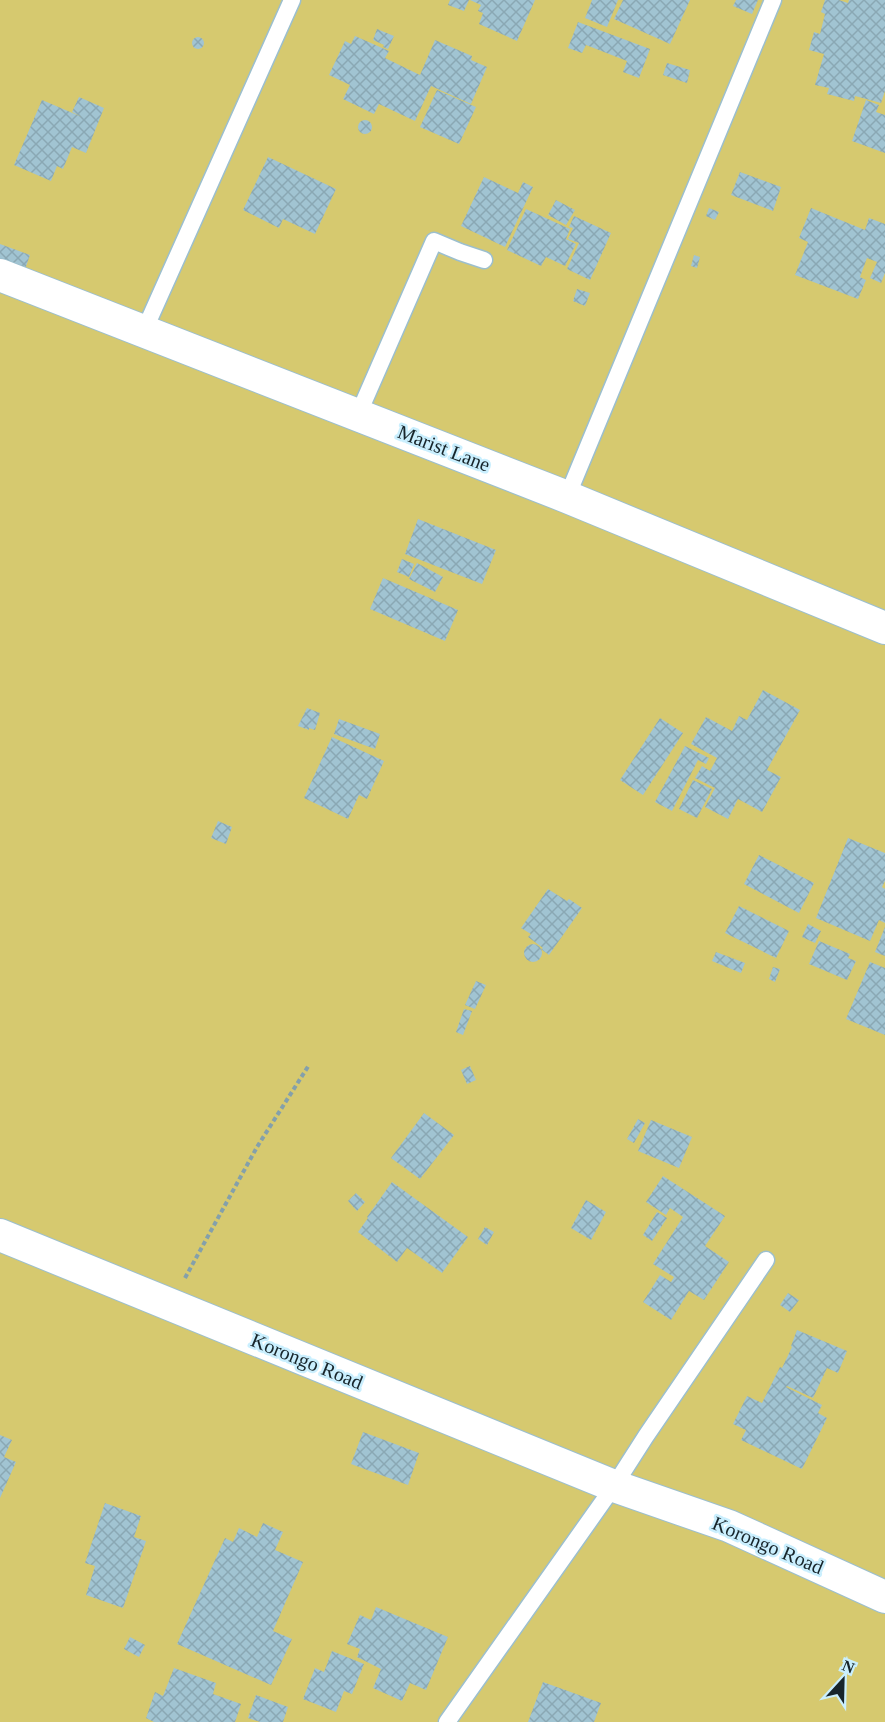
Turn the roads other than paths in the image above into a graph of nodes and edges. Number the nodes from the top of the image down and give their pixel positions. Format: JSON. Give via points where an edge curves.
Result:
{"nodes":[{"id":1,"x":292,"y":0,"type":"edge"},
{"id":2,"x":773,"y":0,"type":"edge"},
{"id":3,"x":484,"y":260,"type":"dead end"},
{"id":4,"x":0,"y":274,"type":"edge"},
{"id":5,"x":144,"y":331,"type":"junction"},
{"id":6,"x":358,"y":415,"type":"junction"},
{"id":7,"x":567,"y":497,"type":"junction"},
{"id":8,"x":885,"y":628,"type":"edge"},
{"id":9,"x":0,"y":1235,"type":"edge"},
{"id":10,"x":766,"y":1260,"type":"dead end"},
{"id":11,"x":614,"y":1486,"type":"junction"},
{"id":12,"x":885,"y":1597,"type":"edge"},
{"id":13,"x":447,"y":1722,"type":"edge"}],
"edges":[{"from":1,"to":5,"type":"lane"},
{"from":2,"to":7,"type":"lane"},
{"from":3,"to":6,"type":"lane","via":[[434,241]]},
{"from":4,"to":5,"type":"street","name":"Marist Lane"},
{"from":5,"to":6,"type":"street","name":"Marist Lane"},
{"from":6,"to":7,"type":"street","name":"Marist Lane"},
{"from":7,"to":8,"type":"street","name":"Marist Lane"},
{"from":9,"to":11,"type":"street","name":"Korongo Road"},
{"from":10,"to":11,"type":"lane"},
{"from":11,"to":12,"type":"street","name":"Korongo Road","via":[[729,1526]]},
{"from":11,"to":13,"type":"lane"}]}
